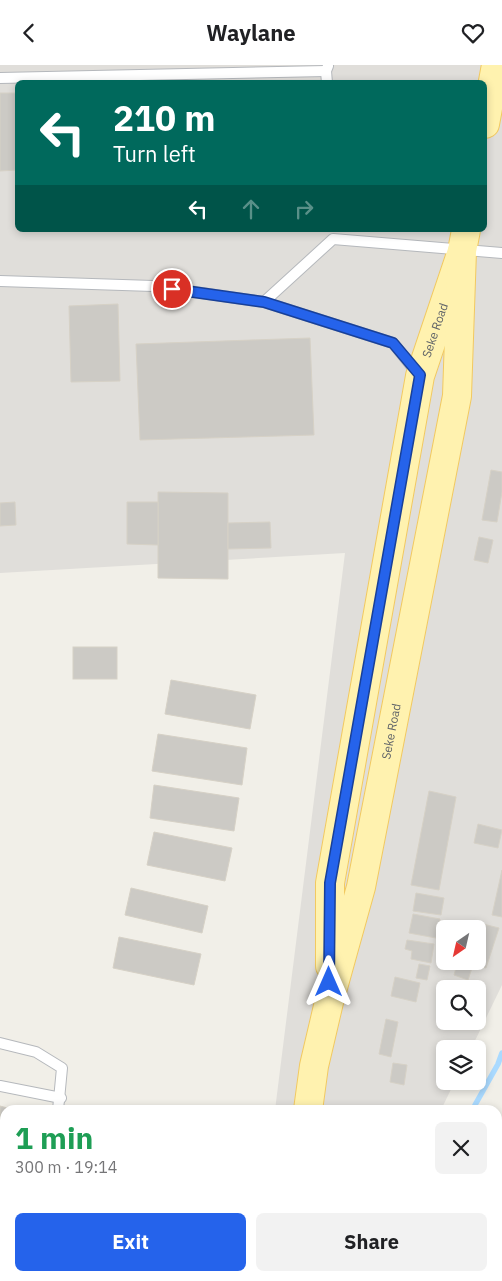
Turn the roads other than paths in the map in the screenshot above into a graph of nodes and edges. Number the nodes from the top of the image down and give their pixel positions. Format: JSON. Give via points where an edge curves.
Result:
{"nodes":[{"id":1,"x":496,"y":65,"type":"edge"},
{"id":2,"x":327,"y":68,"type":"edge"},
{"id":3,"x":0,"y":78,"type":"edge"},
{"id":4,"x":487,"y":113,"type":"edge"},
{"id":5,"x":333,"y":235,"type":"edge"},
{"id":6,"x":464,"y":240,"type":"edge"},
{"id":7,"x":502,"y":253,"type":"edge"},
{"id":8,"x":0,"y":281,"type":"edge"},
{"id":9,"x":264,"y":302,"type":"junction"},
{"id":10,"x":420,"y":375,"type":"junction"},
{"id":11,"x":329,"y":1002,"type":"junction"},
{"id":12,"x":0,"y":1043,"type":"edge"},
{"id":13,"x":0,"y":1086,"type":"edge"},
{"id":14,"x":61,"y":1098,"type":"junction"},
{"id":15,"x":59,"y":1105,"type":"edge"},
{"id":16,"x":309,"y":1105,"type":"edge"}],
"edges":[{"from":1,"to":4,"type":"main road"},
{"from":2,"to":3,"type":"lane"},
{"from":5,"to":6,"type":"lane"},
{"from":5,"to":9,"type":"lane"},
{"from":6,"to":7,"type":"lane"},
{"from":6,"to":10,"type":"main road","name":"Seke Road"},
{"from":6,"to":11,"type":"main road","name":"Seke Road","via":[[457,396],[361,887]]},
{"from":8,"to":9,"type":"lane","via":[[153,286]]},
{"from":9,"to":10,"type":"lane","via":[[393,343]]},
{"from":10,"to":11,"type":"main road","name":"Seke Road","via":[[330,883]]},
{"from":11,"to":16,"type":"main road","name":"Seke Road"},
{"from":12,"to":14,"type":"lane","via":[[36,1052],[62,1068]]},
{"from":13,"to":14,"type":"lane"},
{"from":14,"to":15,"type":"lane"}]}
